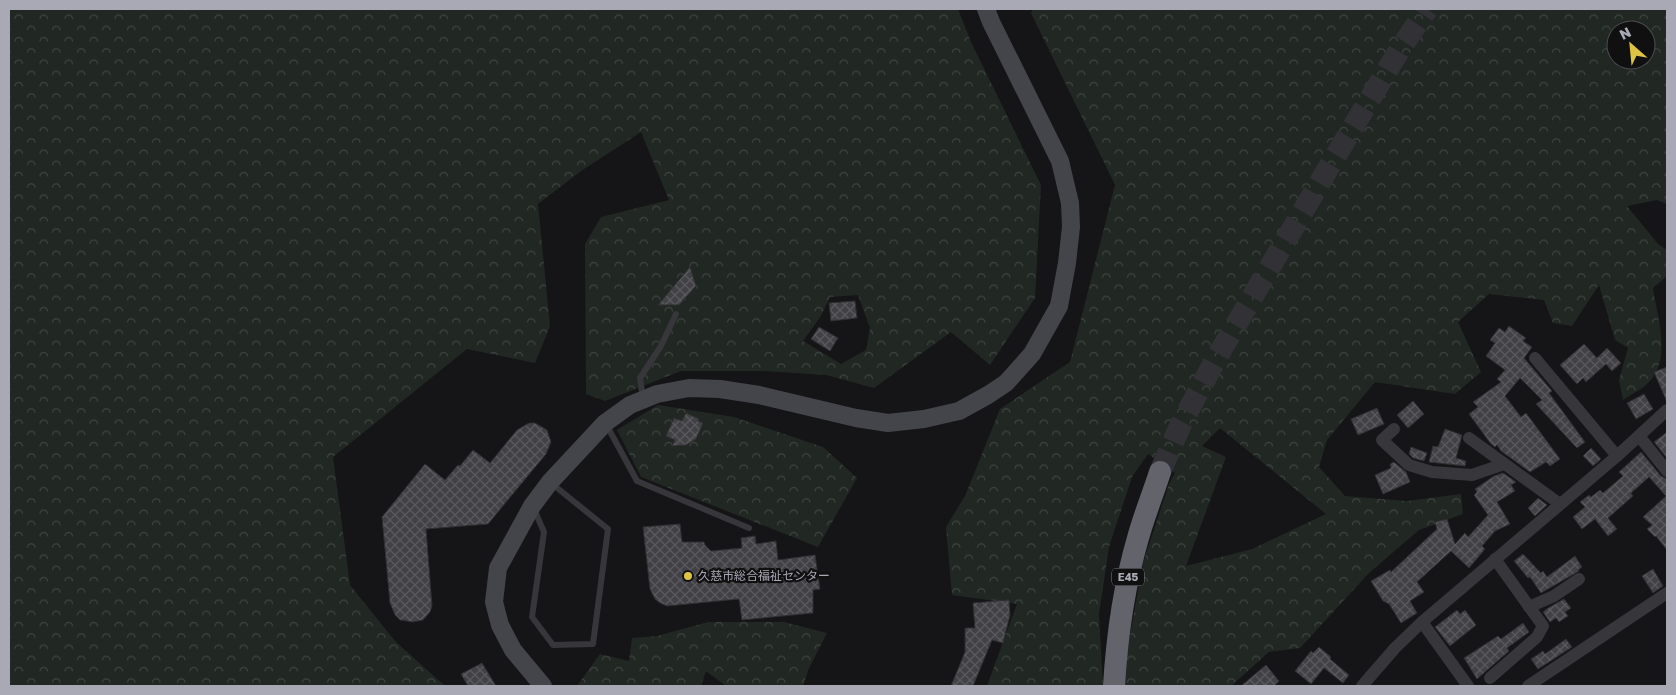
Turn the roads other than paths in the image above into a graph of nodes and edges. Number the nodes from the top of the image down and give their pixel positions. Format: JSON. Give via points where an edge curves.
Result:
{"nodes":[{"id":1,"x":986,"y":9,"type":"edge"},
{"id":2,"x":676,"y":314,"type":"dead end"},
{"id":3,"x":1535,"y":358,"type":"dead end"},
{"id":4,"x":643,"y":400,"type":"junction"},
{"id":5,"x":1667,"y":410,"type":"edge"},
{"id":6,"x":605,"y":423,"type":"junction"},
{"id":7,"x":1394,"y":429,"type":"dead end"},
{"id":8,"x":1639,"y":436,"type":"junction"},
{"id":9,"x":1469,"y":438,"type":"dead end"},
{"id":10,"x":1617,"y":456,"type":"junction"},
{"id":11,"x":1504,"y":464,"type":"junction"},
{"id":12,"x":1667,"y":471,"type":"edge"},
{"id":13,"x":1160,"y":472,"type":"tunnel mouth"},
{"id":14,"x":550,"y":482,"type":"junction"},
{"id":15,"x":1560,"y":504,"type":"junction"},
{"id":16,"x":532,"y":506,"type":"junction"},
{"id":17,"x":749,"y":528,"type":"dead end"},
{"id":18,"x":1495,"y":559,"type":"junction"},
{"id":19,"x":1579,"y":579,"type":"dead end"},
{"id":20,"x":1667,"y":593,"type":"edge"},
{"id":21,"x":1529,"y":607,"type":"junction"},
{"id":22,"x":1422,"y":622,"type":"junction"},
{"id":23,"x":1490,"y":678,"type":"dead end"},
{"id":24,"x":543,"y":686,"type":"edge"},
{"id":25,"x":1114,"y":686,"type":"edge"},
{"id":26,"x":1362,"y":686,"type":"edge"},
{"id":27,"x":1468,"y":686,"type":"edge"},
{"id":28,"x":1528,"y":686,"type":"edge"}],
"edges":[{"from":1,"to":4,"type":"street","via":[[1060,161],[1070,203],[1071,227],[1059,306],[1032,354],[1006,383],[988,395],[959,411],[924,419],[888,423],[720,388],[689,388]]},
{"from":2,"to":4,"type":"lane","via":[[661,346],[640,378]]},
{"from":3,"to":10,"type":"street"},
{"from":4,"to":6,"type":"street"},
{"from":5,"to":8,"type":"street"},
{"from":6,"to":14,"type":"street"},
{"from":6,"to":17,"type":"lane","via":[[637,482]]},
{"from":7,"to":11,"type":"street","via":[[1382,440],[1409,465],[1432,472],[1472,475]]},
{"from":8,"to":10,"type":"street"},
{"from":8,"to":12,"type":"street"},
{"from":9,"to":11,"type":"street"},
{"from":10,"to":15,"type":"street"},
{"from":11,"to":15,"type":"street"},
{"from":13,"to":25,"type":"highway","number":"E45","via":[[1138,537],[1125,590]]},
{"from":14,"to":16,"type":"street"},
{"from":14,"to":16,"type":"lane","via":[[608,529],[593,644],[553,645],[532,617],[544,532]]},
{"from":15,"to":18,"type":"street"},
{"from":16,"to":24,"type":"street","via":[[498,568],[494,602],[500,625],[513,650]]},
{"from":18,"to":21,"type":"street"},
{"from":18,"to":22,"type":"street"},
{"from":19,"to":21,"type":"street","via":[[1554,596]]},
{"from":20,"to":28,"type":"street"},
{"from":21,"to":23,"type":"street","via":[[1543,626],[1538,637]]},
{"from":22,"to":26,"type":"street"},
{"from":22,"to":27,"type":"street"}]}
